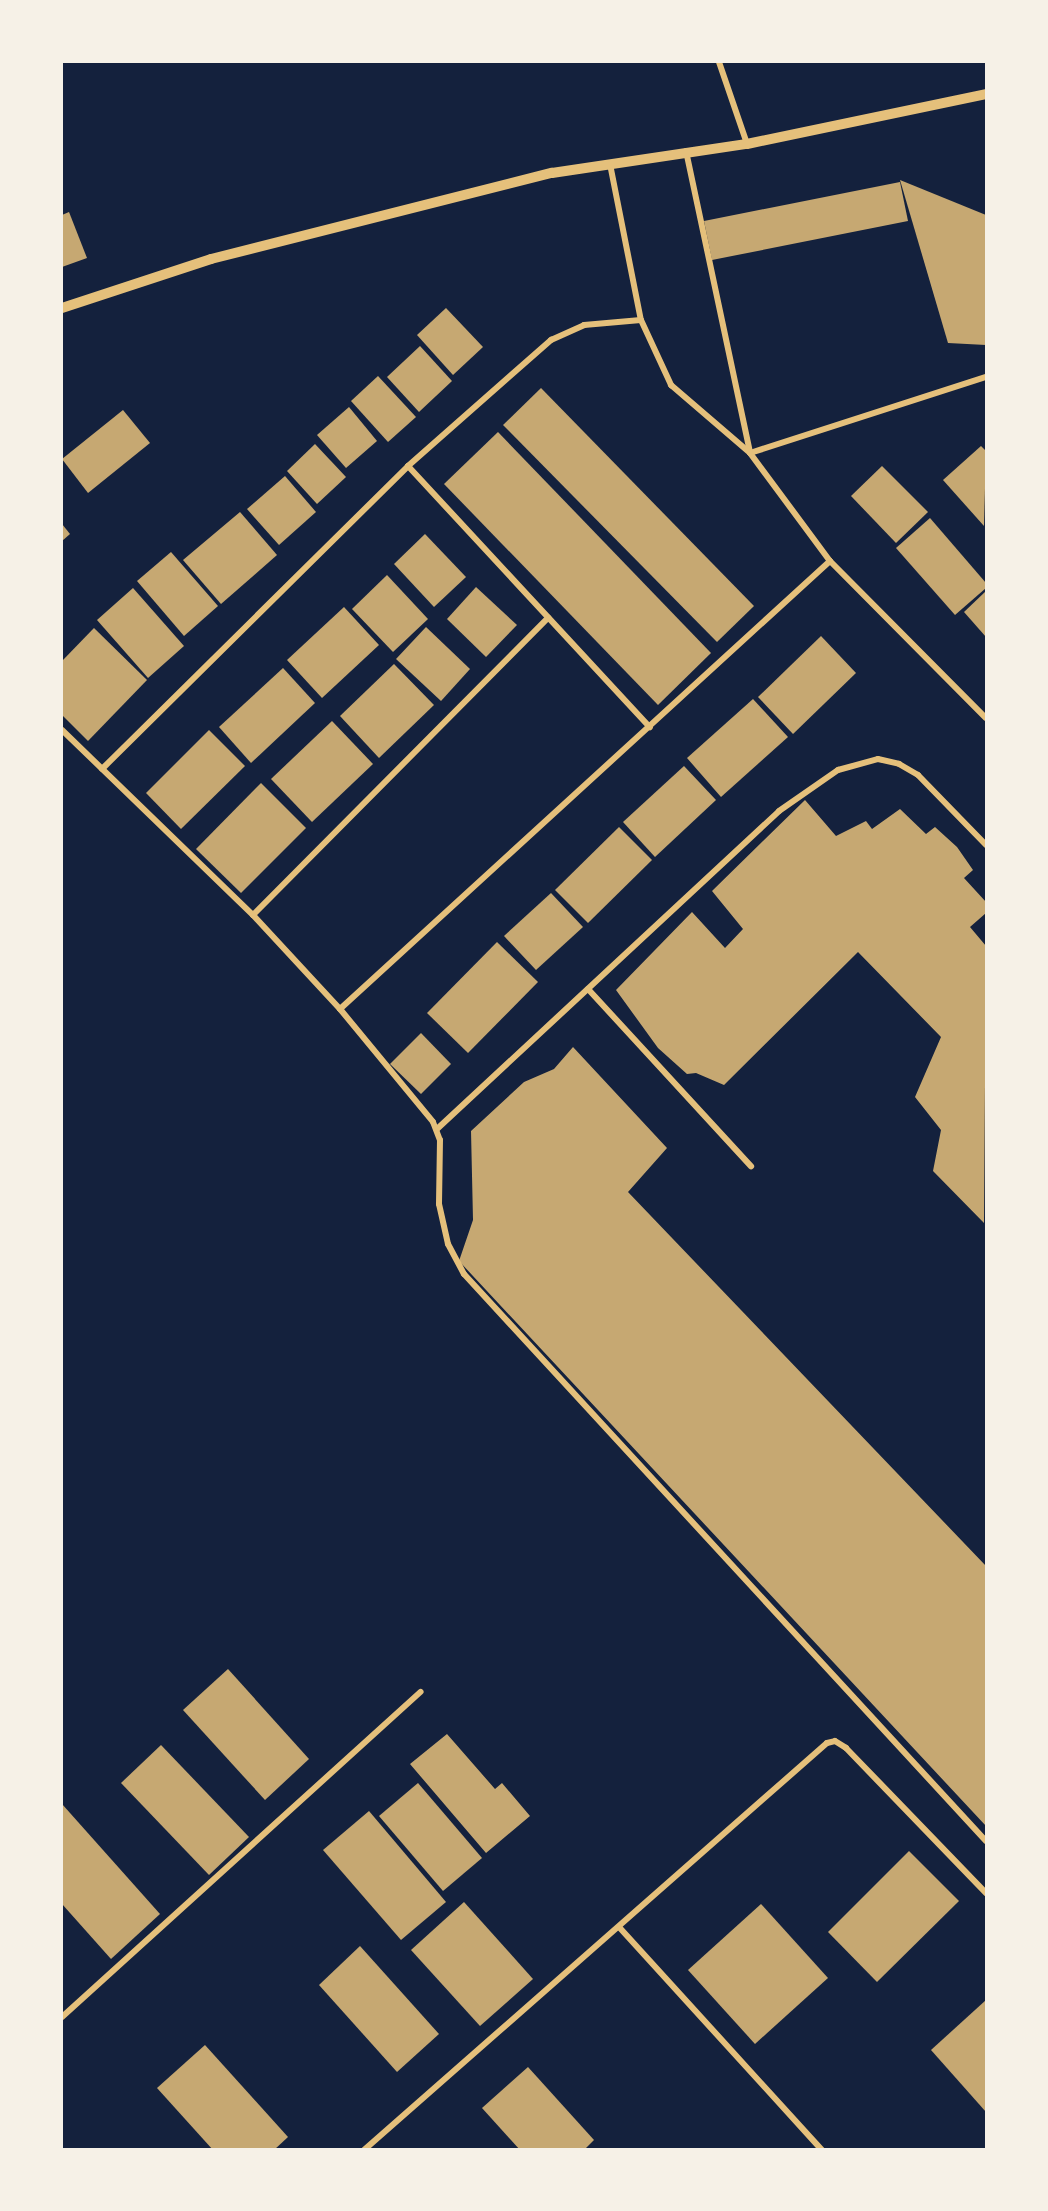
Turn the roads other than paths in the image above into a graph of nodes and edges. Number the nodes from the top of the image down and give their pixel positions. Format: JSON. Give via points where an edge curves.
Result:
{"nodes":[{"id":1,"x":719,"y":62,"type":"edge"},
{"id":2,"x":987,"y":94,"type":"edge"},
{"id":3,"x":747,"y":144,"type":"junction"},
{"id":4,"x":686,"y":151,"type":"junction"},
{"id":5,"x":609,"y":164,"type":"junction"},
{"id":6,"x":62,"y":308,"type":"edge"},
{"id":7,"x":641,"y":320,"type":"junction"},
{"id":8,"x":987,"y":377,"type":"edge"},
{"id":9,"x":750,"y":453,"type":"junction"},
{"id":10,"x":408,"y":466,"type":"junction"},
{"id":11,"x":831,"y":561,"type":"junction"},
{"id":12,"x":548,"y":618,"type":"junction"},
{"id":13,"x":987,"y":718,"type":"edge"},
{"id":14,"x":650,"y":727,"type":"junction"},
{"id":15,"x":62,"y":730,"type":"edge"},
{"id":16,"x":102,"y":769,"type":"junction"},
{"id":17,"x":987,"y":845,"type":"edge"},
{"id":18,"x":253,"y":915,"type":"junction"},
{"id":19,"x":588,"y":989,"type":"junction"},
{"id":20,"x":340,"y":1009,"type":"junction"},
{"id":21,"x":437,"y":1130,"type":"junction"},
{"id":22,"x":752,"y":1166,"type":"dead end"},
{"id":23,"x":420,"y":1692,"type":"dead end"},
{"id":24,"x":987,"y":1841,"type":"edge"},
{"id":25,"x":987,"y":1893,"type":"edge"},
{"id":26,"x":619,"y":1928,"type":"junction"},
{"id":27,"x":62,"y":2017,"type":"edge"},
{"id":28,"x":364,"y":2150,"type":"edge"},
{"id":29,"x":822,"y":2150,"type":"edge"}],
"edges":[{"from":1,"to":3,"type":"street"},
{"from":2,"to":3,"type":"street"},
{"from":3,"to":4,"type":"street"},
{"from":4,"to":5,"type":"street"},
{"from":4,"to":9,"type":"street"},
{"from":5,"to":6,"type":"street","via":[[457,195],[223,256]]},
{"from":5,"to":7,"type":"street"},
{"from":7,"to":9,"type":"street","via":[[660,367],[680,397]]},
{"from":7,"to":10,"type":"street","via":[[584,325],[551,340]]},
{"from":8,"to":9,"type":"street"},
{"from":9,"to":11,"type":"street"},
{"from":10,"to":12,"type":"street"},
{"from":10,"to":16,"type":"street"},
{"from":11,"to":13,"type":"street"},
{"from":11,"to":14,"type":"street"},
{"from":12,"to":14,"type":"street"},
{"from":12,"to":18,"type":"street"},
{"from":14,"to":20,"type":"street"},
{"from":15,"to":16,"type":"street"},
{"from":16,"to":18,"type":"street"},
{"from":17,"to":19,"type":"street","via":[[918,775],[878,759],[855,762],[779,811]]},
{"from":18,"to":20,"type":"street"},
{"from":19,"to":21,"type":"street"},
{"from":19,"to":22,"type":"street"},
{"from":20,"to":21,"type":"street"},
{"from":21,"to":24,"type":"street","via":[[439,1204],[448,1244],[464,1274]]},
{"from":23,"to":27,"type":"street"},
{"from":25,"to":26,"type":"street","via":[[846,1748],[831,1742]]},
{"from":26,"to":28,"type":"street"},
{"from":26,"to":29,"type":"street"}]}
